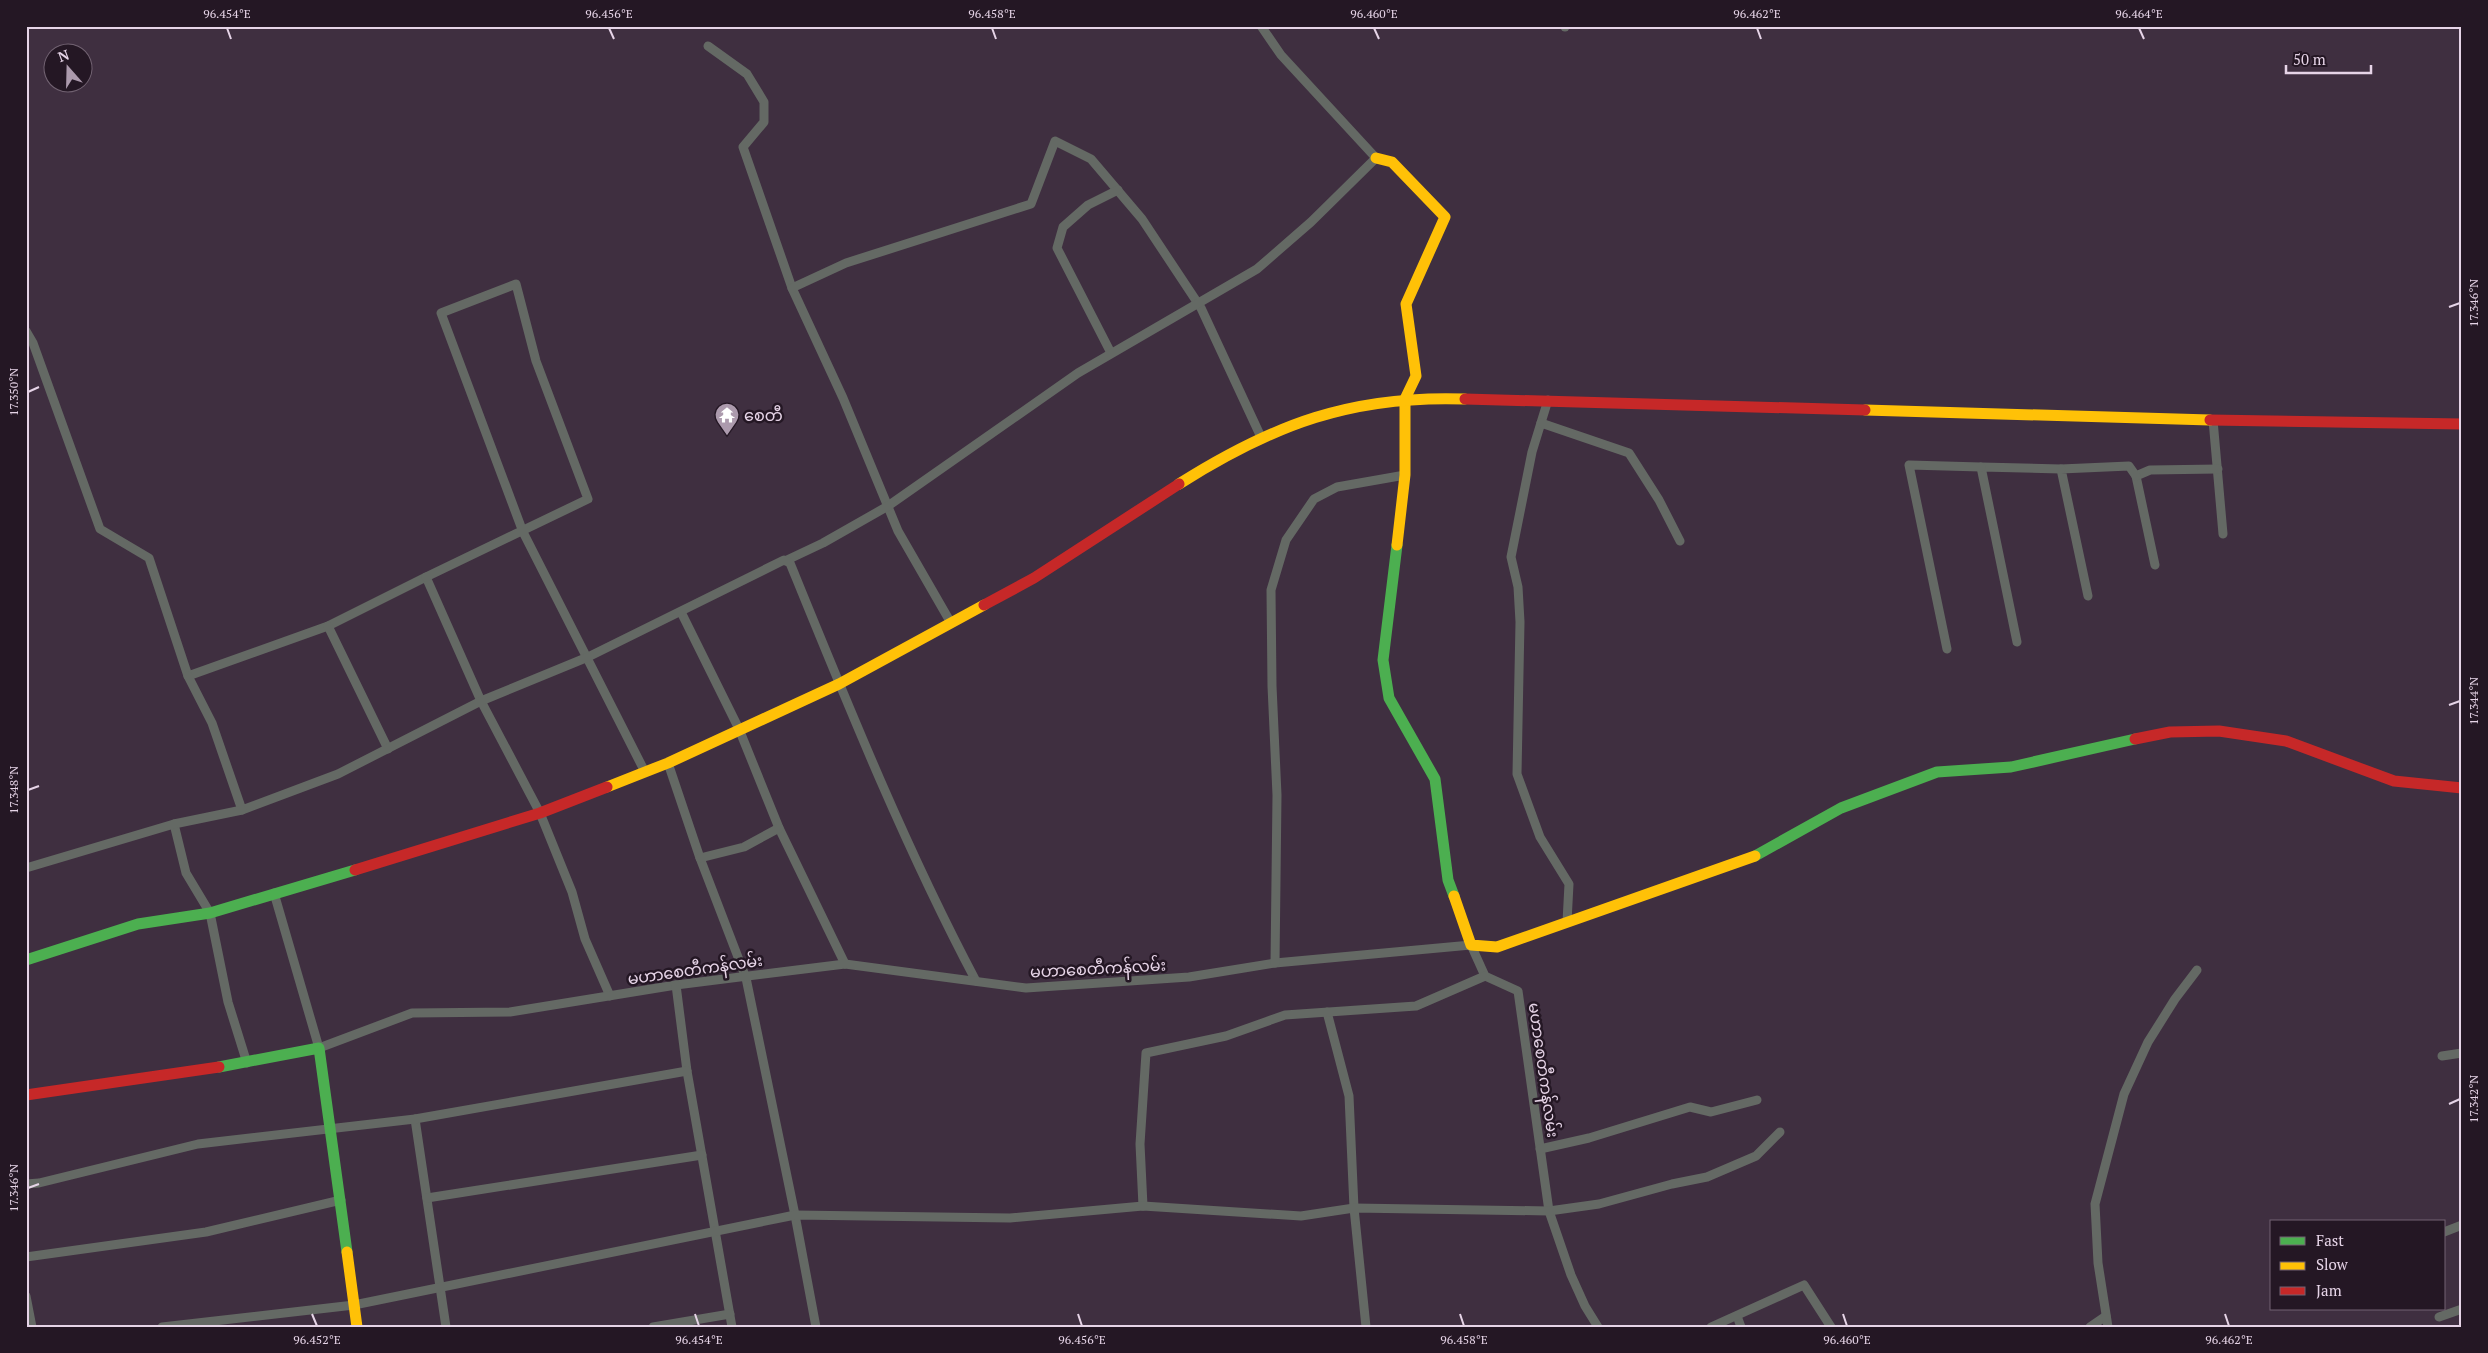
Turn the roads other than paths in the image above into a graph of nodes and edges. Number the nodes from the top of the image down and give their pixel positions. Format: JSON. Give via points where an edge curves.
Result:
{"nodes":[{"id":1,"x":1261,"y":26,"type":"edge"},
{"id":2,"x":708,"y":46,"type":"dead end"},
{"id":3,"x":1376,"y":158,"type":"junction"},
{"id":4,"x":1118,"y":190,"type":"junction"},
{"id":5,"x":792,"y":288,"type":"junction"},
{"id":6,"x":1197,"y":304,"type":"junction"},
{"id":7,"x":26,"y":331,"type":"edge"},
{"id":8,"x":1111,"y":353,"type":"junction"},
{"id":9,"x":1405,"y":399,"type":"junction"},
{"id":10,"x":1548,"y":400,"type":"junction"},
{"id":11,"x":2213,"y":420,"type":"junction"},
{"id":12,"x":1541,"y":423,"type":"junction"},
{"id":13,"x":2462,"y":424,"type":"edge"},
{"id":14,"x":1261,"y":437,"type":"junction"},
{"id":15,"x":1981,"y":467,"type":"junction"},
{"id":16,"x":2061,"y":469,"type":"junction"},
{"id":17,"x":2218,"y":469,"type":"junction"},
{"id":18,"x":1405,"y":475,"type":"junction"},
{"id":19,"x":2136,"y":476,"type":"junction"},
{"id":20,"x":888,"y":506,"type":"junction"},
{"id":21,"x":523,"y":532,"type":"junction"},
{"id":22,"x":2224,"y":534,"type":"dead end"},
{"id":23,"x":1680,"y":541,"type":"dead end"},
{"id":24,"x":787,"y":560,"type":"junction"},
{"id":25,"x":2155,"y":565,"type":"dead end"},
{"id":26,"x":426,"y":577,"type":"junction"},
{"id":27,"x":2088,"y":596,"type":"dead end"},
{"id":28,"x":681,"y":612,"type":"junction"},
{"id":29,"x":951,"y":623,"type":"junction"},
{"id":30,"x":328,"y":626,"type":"junction"},
{"id":31,"x":2017,"y":642,"type":"dead end"},
{"id":32,"x":1947,"y":649,"type":"dead end"},
{"id":33,"x":588,"y":657,"type":"junction"},
{"id":34,"x":188,"y":676,"type":"junction"},
{"id":35,"x":839,"y":684,"type":"junction"},
{"id":36,"x":481,"y":701,"type":"junction"},
{"id":37,"x":740,"y":729,"type":"junction"},
{"id":38,"x":388,"y":749,"type":"junction"},
{"id":39,"x":668,"y":763,"type":"junction"},
{"id":40,"x":646,"y":772,"type":"junction"},
{"id":41,"x":2462,"y":788,"type":"edge"},
{"id":42,"x":242,"y":810,"type":"junction"},
{"id":43,"x":540,"y":813,"type":"junction"},
{"id":44,"x":174,"y":824,"type":"junction"},
{"id":45,"x":779,"y":828,"type":"junction"},
{"id":46,"x":700,"y":858,"type":"junction"},
{"id":47,"x":26,"y":868,"type":"edge"},
{"id":48,"x":274,"y":893,"type":"junction"},
{"id":49,"x":210,"y":913,"type":"junction"},
{"id":50,"x":1567,"y":922,"type":"junction"},
{"id":51,"x":1470,"y":946,"type":"junction"},
{"id":52,"x":26,"y":960,"type":"edge"},
{"id":53,"x":1275,"y":963,"type":"junction"},
{"id":54,"x":845,"y":964,"type":"junction"},
{"id":55,"x":2197,"y":970,"type":"dead end"},
{"id":56,"x":1485,"y":976,"type":"junction"},
{"id":57,"x":746,"y":978,"type":"junction"},
{"id":58,"x":976,"y":981,"type":"junction"},
{"id":59,"x":676,"y":986,"type":"junction"},
{"id":60,"x":610,"y":996,"type":"junction"},
{"id":61,"x":1327,"y":1012,"type":"junction"},
{"id":62,"x":319,"y":1048,"type":"junction"},
{"id":63,"x":2462,"y":1053,"type":"edge"},
{"id":64,"x":2442,"y":1056,"type":"dead end"},
{"id":65,"x":247,"y":1063,"type":"junction"},
{"id":66,"x":688,"y":1071,"type":"junction"},
{"id":67,"x":26,"y":1095,"type":"edge"},
{"id":68,"x":1756,"y":1100,"type":"dead end"},
{"id":69,"x":415,"y":1120,"type":"junction"},
{"id":70,"x":330,"y":1130,"type":"junction"},
{"id":71,"x":1780,"y":1132,"type":"dead end"},
{"id":72,"x":1540,"y":1149,"type":"junction"},
{"id":73,"x":702,"y":1155,"type":"junction"},
{"id":74,"x":26,"y":1184,"type":"edge"},
{"id":75,"x":427,"y":1198,"type":"junction"},
{"id":76,"x":341,"y":1200,"type":"junction"},
{"id":77,"x":1143,"y":1206,"type":"junction"},
{"id":78,"x":1354,"y":1208,"type":"junction"},
{"id":79,"x":1549,"y":1211,"type":"junction"},
{"id":80,"x":795,"y":1215,"type":"junction"},
{"id":81,"x":2462,"y":1225,"type":"edge"},
{"id":82,"x":716,"y":1231,"type":"junction"},
{"id":83,"x":2446,"y":1231,"type":"edge"},
{"id":84,"x":26,"y":1257,"type":"edge"},
{"id":85,"x":440,"y":1288,"type":"junction"},
{"id":86,"x":26,"y":1296,"type":"edge"},
{"id":87,"x":354,"y":1305,"type":"junction"},
{"id":88,"x":2462,"y":1309,"type":"edge"},
{"id":89,"x":730,"y":1314,"type":"junction"},
{"id":90,"x":1737,"y":1316,"type":"junction"},
{"id":91,"x":2106,"y":1316,"type":"junction"},
{"id":92,"x":2439,"y":1317,"type":"dead end"},
{"id":93,"x":32,"y":1327,"type":"edge"},
{"id":94,"x":162,"y":1327,"type":"edge"},
{"id":95,"x":357,"y":1327,"type":"edge"},
{"id":96,"x":446,"y":1327,"type":"edge"},
{"id":97,"x":653,"y":1327,"type":"edge"},
{"id":98,"x":732,"y":1327,"type":"edge"},
{"id":99,"x":816,"y":1327,"type":"edge"},
{"id":100,"x":1366,"y":1327,"type":"edge"},
{"id":101,"x":1598,"y":1327,"type":"edge"},
{"id":102,"x":1711,"y":1327,"type":"edge"},
{"id":103,"x":1741,"y":1327,"type":"edge"},
{"id":104,"x":1831,"y":1327,"type":"edge"},
{"id":105,"x":2090,"y":1327,"type":"edge"},
{"id":106,"x":2108,"y":1327,"type":"edge"}],
"edges":[{"from":1,"to":3,"type":"street","via":[[1282,55]]},
{"from":2,"to":5,"type":"street","via":[[747,74],[764,102],[764,122],[743,147]]},
{"from":3,"to":6,"type":"street","via":[[1257,269]]},
{"from":3,"to":9,"type":"street","via":[[1392,162],[1445,217],[1406,304],[1416,376]]},
{"from":4,"to":5,"type":"street","via":[[1091,159],[1055,141],[1031,204],[846,263]]},
{"from":4,"to":6,"type":"street","via":[[1142,219]]},
{"from":4,"to":8,"type":"street","via":[[1088,205],[1062,227],[1057,248]]},
{"from":5,"to":20,"type":"street"},
{"from":6,"to":8,"type":"street"},
{"from":6,"to":14,"type":"street"},
{"from":7,"to":34,"type":"street","via":[[100,529],[149,558]]},
{"from":8,"to":20,"type":"street"},
{"from":9,"to":10,"type":"street"},
{"from":9,"to":14,"type":"street","via":[[1336,410]]},
{"from":9,"to":18,"type":"street"},
{"from":10,"to":11,"type":"street"},
{"from":10,"to":12,"type":"street"},
{"from":11,"to":13,"type":"street"},
{"from":11,"to":17,"type":"street"},
{"from":12,"to":23,"type":"street","via":[[1629,453]]},
{"from":12,"to":50,"type":"street","via":[[1511,557],[1518,587],[1520,622],[1517,774],[1540,838],[1569,884]]},
{"from":14,"to":29,"type":"street","via":[[1222,457],[1034,578]]},
{"from":15,"to":16,"type":"street"},
{"from":15,"to":31,"type":"street"},
{"from":15,"to":32,"type":"street","via":[[1909,466]]},
{"from":16,"to":19,"type":"street","via":[[2129,466]]},
{"from":16,"to":27,"type":"street"},
{"from":17,"to":19,"type":"street","via":[[2150,470]]},
{"from":17,"to":22,"type":"street"},
{"from":18,"to":51,"type":"street","via":[[1383,660],[1389,698],[1435,779],[1448,880]]},
{"from":18,"to":53,"type":"street","via":[[1337,487],[1314,499],[1286,540],[1271,590],[1277,795]]},
{"from":19,"to":25,"type":"street"},
{"from":20,"to":24,"type":"street"},
{"from":20,"to":29,"type":"street","via":[[898,531]]},
{"from":21,"to":21,"type":"street","via":[[441,313],[516,284],[536,362],[588,499]]},
{"from":21,"to":26,"type":"street"},
{"from":21,"to":33,"type":"street"},
{"from":24,"to":28,"type":"street"},
{"from":24,"to":35,"type":"street"},
{"from":26,"to":30,"type":"street"},
{"from":26,"to":36,"type":"street"},
{"from":28,"to":33,"type":"street"},
{"from":28,"to":37,"type":"street"},
{"from":29,"to":35,"type":"street"},
{"from":30,"to":34,"type":"street"},
{"from":30,"to":38,"type":"street"},
{"from":33,"to":36,"type":"street"},
{"from":33,"to":40,"type":"street"},
{"from":34,"to":42,"type":"street","via":[[212,723]]},
{"from":35,"to":37,"type":"street"},
{"from":35,"to":58,"type":"street","via":[[947,926]]},
{"from":36,"to":38,"type":"street"},
{"from":36,"to":43,"type":"street"},
{"from":37,"to":39,"type":"street"},
{"from":37,"to":45,"type":"street"},
{"from":38,"to":42,"type":"street","via":[[338,774]]},
{"from":39,"to":40,"type":"street"},
{"from":39,"to":46,"type":"street"},
{"from":40,"to":43,"type":"street"},
{"from":41,"to":50,"type":"street","via":[[2394,781],[2286,741],[2219,731],[2170,732],[2011,767],[1937,772],[1841,808],[1763,853]]},
{"from":42,"to":44,"type":"street"},
{"from":43,"to":48,"type":"street","via":[[294,890]]},
{"from":43,"to":60,"type":"street","via":[[572,892],[585,939]]},
{"from":44,"to":47,"type":"street"},
{"from":44,"to":49,"type":"street","via":[[186,873]]},
{"from":45,"to":46,"type":"street","via":[[744,847]]},
{"from":45,"to":54,"type":"street"},
{"from":46,"to":57,"type":"street"},
{"from":48,"to":49,"type":"street"},
{"from":48,"to":62,"type":"street"},
{"from":49,"to":52,"type":"street","via":[[138,924]]},
{"from":49,"to":65,"type":"street","via":[[228,1002]]},
{"from":50,"to":51,"type":"street","via":[[1497,947]]},
{"from":51,"to":53,"type":"street","name":"မဟာစေတီကန်လမ်း"},
{"from":51,"to":56,"type":"street"},
{"from":53,"to":58,"type":"street","name":"မဟာစေတီကန်လမ်း","via":[[1189,977],[1036,987]]},
{"from":54,"to":57,"type":"street","name":"မဟာစေတီကန်လမ်း"},
{"from":54,"to":58,"type":"street","name":"မဟာစေတီကန်လမ်း"},
{"from":55,"to":91,"type":"street","via":[[2148,1042],[2124,1094],[2114,1126],[2095,1204],[2098,1263]]},
{"from":56,"to":61,"type":"street","via":[[1416,1006]]},
{"from":56,"to":72,"type":"street","name":"မဟာစေတီကန်လမ်း","via":[[1518,991]]},
{"from":57,"to":59,"type":"street","name":"မဟာစေတီကန်လမ်း"},
{"from":57,"to":80,"type":"street"},
{"from":59,"to":60,"type":"street","name":"မဟာစေတီကန်လမ်း"},
{"from":59,"to":66,"type":"street"},
{"from":60,"to":62,"type":"street","name":"မဟာစေတီကန်လမ်း","via":[[510,1012],[412,1013]]},
{"from":61,"to":77,"type":"street","via":[[1285,1015],[1226,1036],[1146,1053],[1140,1144]]},
{"from":61,"to":78,"type":"street","via":[[1349,1096]]},
{"from":62,"to":65,"type":"street"},
{"from":62,"to":70,"type":"street"},
{"from":63,"to":64,"type":"street"},
{"from":65,"to":67,"type":"street"},
{"from":66,"to":69,"type":"street"},
{"from":66,"to":73,"type":"street"},
{"from":68,"to":72,"type":"street","via":[[1711,1112],[1690,1107],[1589,1138]]},
{"from":69,"to":70,"type":"street"},
{"from":69,"to":75,"type":"street"},
{"from":70,"to":74,"type":"street","via":[[198,1144]]},
{"from":70,"to":76,"type":"street"},
{"from":71,"to":79,"type":"street","via":[[1756,1156],[1707,1177],[1599,1204]]},
{"from":72,"to":79,"type":"street","name":"မဟာစေတီကန်လမ်း"},
{"from":73,"to":75,"type":"street"},
{"from":73,"to":82,"type":"street"},
{"from":75,"to":85,"type":"street"},
{"from":76,"to":84,"type":"street","via":[[206,1232]]},
{"from":76,"to":87,"type":"street"},
{"from":77,"to":78,"type":"street","via":[[1302,1216]]},
{"from":77,"to":80,"type":"street","via":[[1010,1218]]},
{"from":78,"to":79,"type":"street"},
{"from":78,"to":100,"type":"street"},
{"from":79,"to":101,"type":"street","name":"မဟာစေတီကန်လမ်း","via":[[1571,1275]]},
{"from":80,"to":82,"type":"street"},
{"from":80,"to":99,"type":"street"},
{"from":81,"to":83,"type":"street"},
{"from":82,"to":85,"type":"street"},
{"from":82,"to":89,"type":"street"},
{"from":85,"to":87,"type":"street"},
{"from":85,"to":96,"type":"street"},
{"from":86,"to":93,"type":"street"},
{"from":87,"to":94,"type":"street"},
{"from":87,"to":95,"type":"street"},
{"from":88,"to":92,"type":"street"},
{"from":89,"to":97,"type":"street"},
{"from":89,"to":98,"type":"street"},
{"from":90,"to":102,"type":"street"},
{"from":90,"to":103,"type":"street"},
{"from":90,"to":104,"type":"street","via":[[1804,1285]]},
{"from":91,"to":105,"type":"street"},
{"from":91,"to":106,"type":"street"}]}
